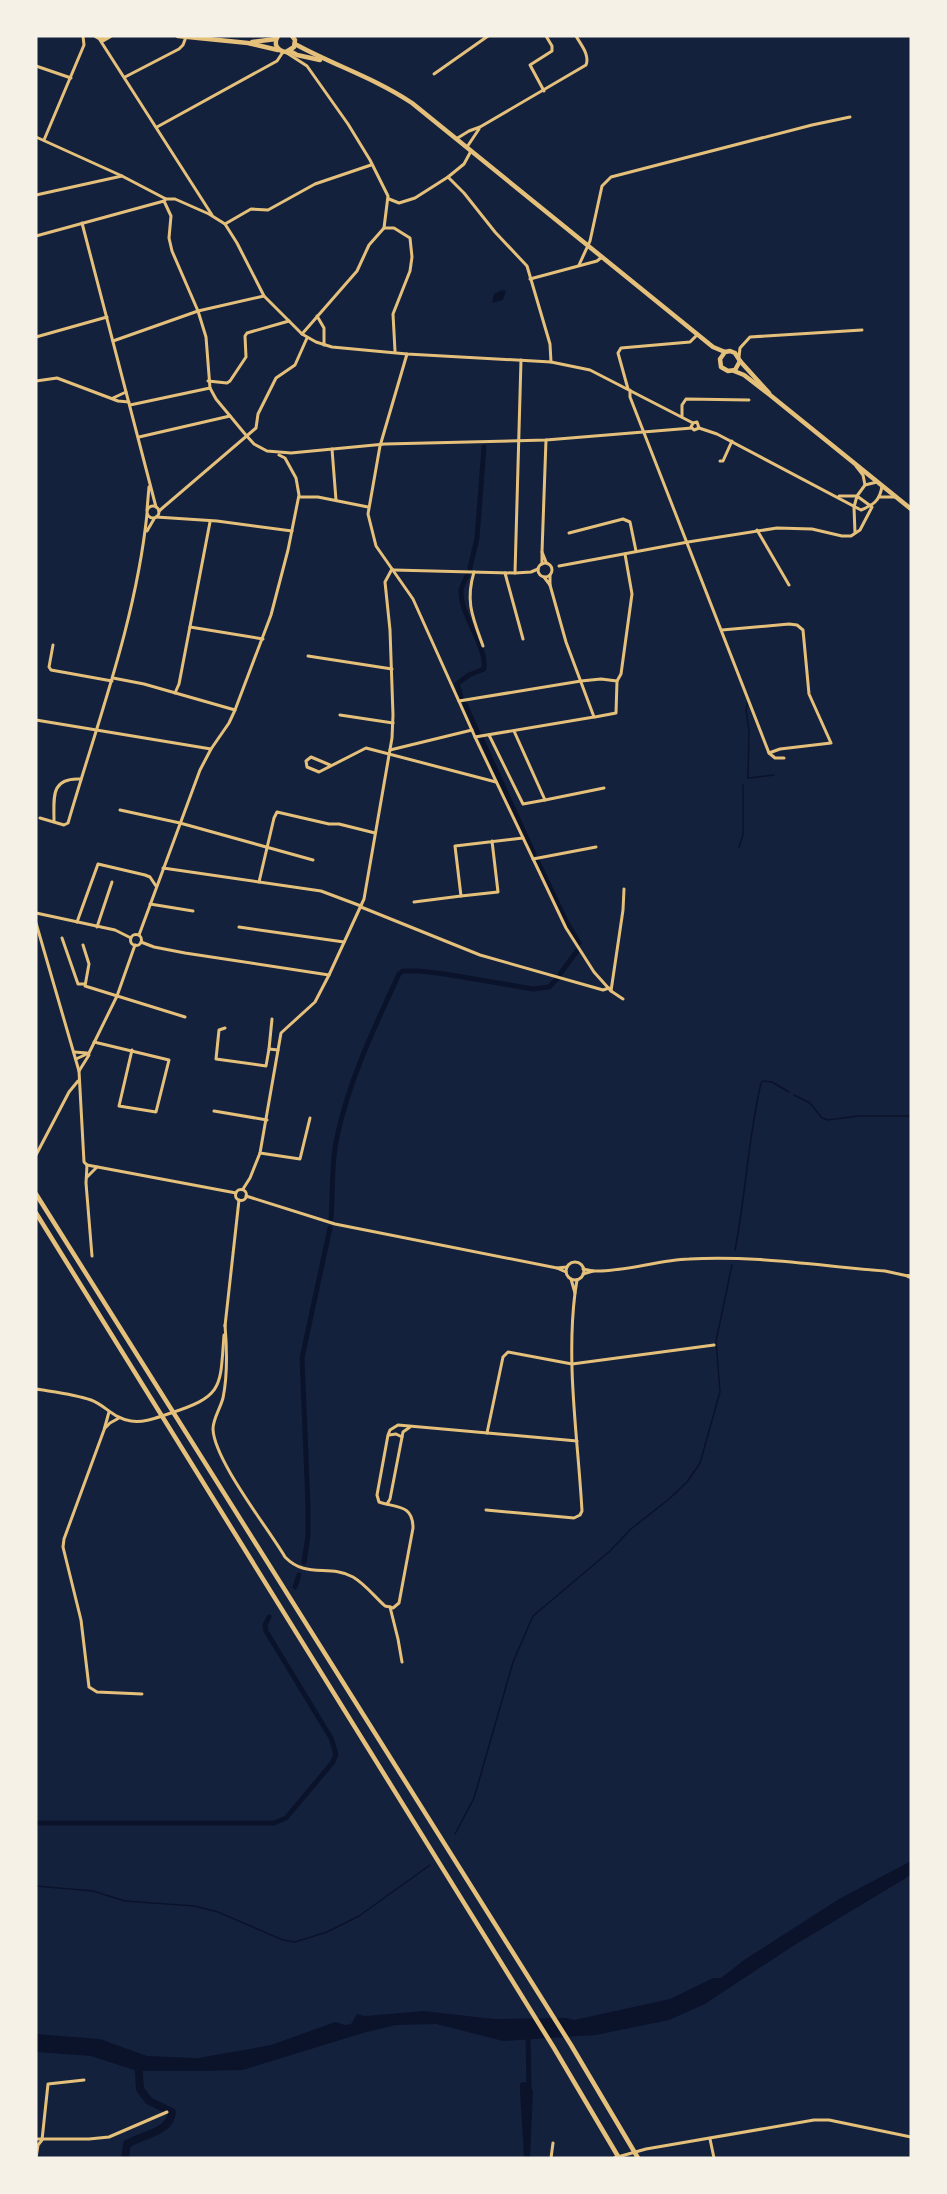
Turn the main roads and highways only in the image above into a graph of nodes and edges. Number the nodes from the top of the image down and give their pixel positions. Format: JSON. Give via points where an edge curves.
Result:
{"nodes":[{"id":1,"x":110,"y":36,"type":"edge"},
{"id":2,"x":178,"y":36,"type":"edge"},
{"id":3,"x":186,"y":37,"type":"edge"},
{"id":4,"x":277,"y":37,"type":"edge"},
{"id":5,"x":98,"y":38,"type":"edge"},
{"id":6,"x":294,"y":38,"type":"edge"},
{"id":7,"x":248,"y":43,"type":"junction"},
{"id":8,"x":284,"y":51,"type":"junction"},
{"id":9,"x":325,"y":61,"type":"junction"},
{"id":10,"x":712,"y":347,"type":"junction"},
{"id":11,"x":725,"y":352,"type":"junction"},
{"id":12,"x":739,"y":359,"type":"junction"},
{"id":13,"x":720,"y":364,"type":"junction"},
{"id":14,"x":730,"y":371,"type":"junction"},
{"id":15,"x":770,"y":395,"type":"junction"},
{"id":16,"x":911,"y":509,"type":"edge"},
{"id":17,"x":36,"y":1194,"type":"edge"},
{"id":18,"x":36,"y":1213,"type":"edge"},
{"id":19,"x":619,"y":2158,"type":"edge"},
{"id":20,"x":638,"y":2158,"type":"edge"}],
"edges":[{"from":1,"to":5,"type":"main road","via":[[105,40]]},
{"from":2,"to":3,"type":"main road"},
{"from":3,"to":7,"type":"main road"},
{"from":4,"to":7,"type":"main road"},
{"from":4,"to":8,"type":"main road","via":[[275,44]]},
{"from":6,"to":8,"type":"main road"},
{"from":6,"to":9,"type":"main road"},
{"from":7,"to":8,"type":"main road"},
{"from":8,"to":9,"type":"main road"},
{"from":9,"to":10,"type":"main road","via":[[400,95]]},
{"from":10,"to":11,"type":"main road"},
{"from":10,"to":13,"type":"main road"},
{"from":11,"to":12,"type":"main road","via":[[731,351]]},
{"from":11,"to":13,"type":"main road"},
{"from":12,"to":14,"type":"main road","via":[[737,368]]},
{"from":12,"to":15,"type":"main road"},
{"from":13,"to":14,"type":"main road"},
{"from":14,"to":15,"type":"main road","via":[[744,375]]},
{"from":15,"to":16,"type":"main road"},
{"from":17,"to":20,"type":"main road","via":[[571,2045]]},
{"from":18,"to":19,"type":"main road"}]}
